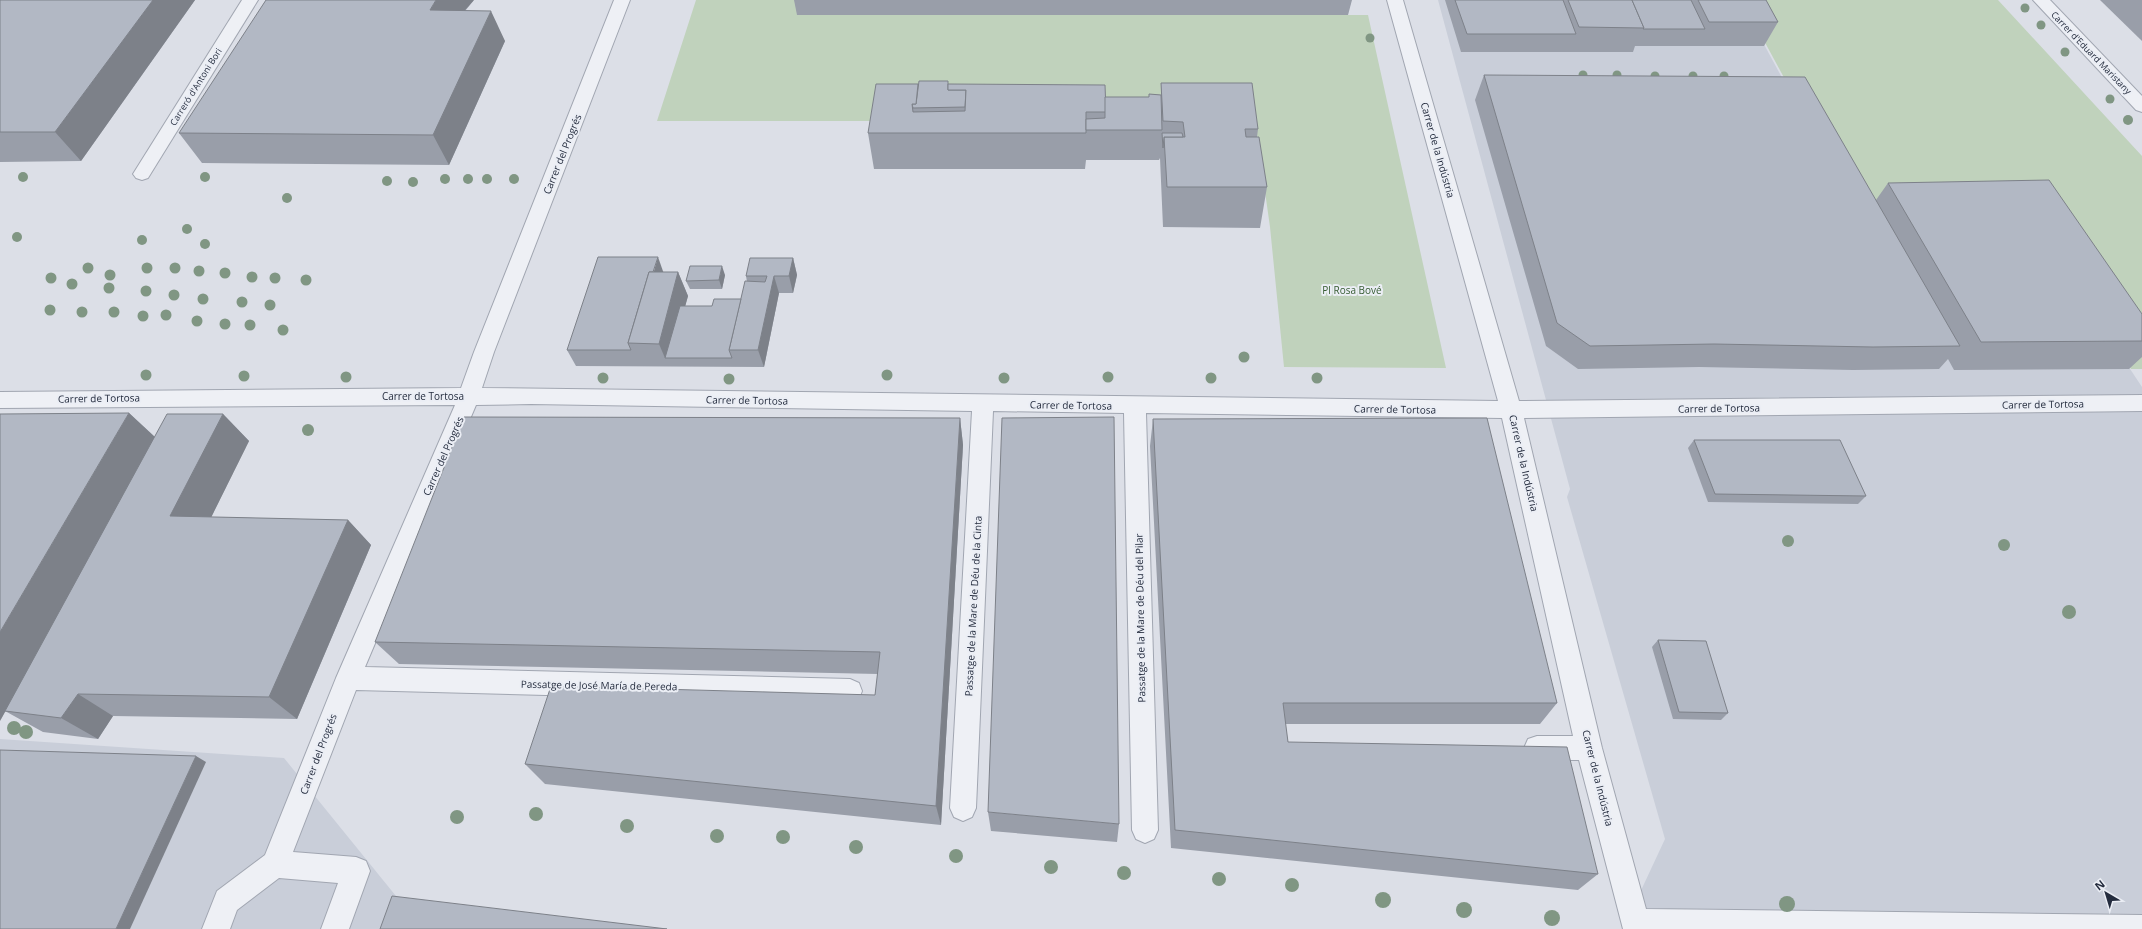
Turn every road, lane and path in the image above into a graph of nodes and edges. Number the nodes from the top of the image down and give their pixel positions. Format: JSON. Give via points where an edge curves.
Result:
{"nodes":[{"id":1,"x":250,"y":0,"type":"edge"},
{"id":2,"x":622,"y":0,"type":"edge"},
{"id":3,"x":1395,"y":0,"type":"edge"},
{"id":4,"x":2041,"y":0,"type":"edge"},
{"id":5,"x":2142,"y":106,"type":"edge"},
{"id":6,"x":142,"y":174,"type":"dead end"},
{"id":7,"x":469,"y":397,"type":"junction"},
{"id":8,"x":205,"y":398,"type":"junction"},
{"id":9,"x":32,"y":399,"type":"junction"},
{"id":10,"x":0,"y":400,"type":"edge"},
{"id":11,"x":2142,"y":403,"type":"edge"},
{"id":12,"x":983,"y":404,"type":"junction"},
{"id":13,"x":1136,"y":406,"type":"junction"},
{"id":14,"x":1511,"y":410,"type":"junction"},
{"id":15,"x":20,"y":418,"type":"edge"},
{"id":16,"x":193,"y":418,"type":"edge"},
{"id":17,"x":348,"y":678,"type":"junction"},
{"id":18,"x":850,"y":691,"type":"dead end"},
{"id":19,"x":1518,"y":747,"type":"edge"},
{"id":20,"x":1589,"y":748,"type":"junction"},
{"id":21,"x":963,"y":808,"type":"dead end"},
{"id":22,"x":1145,"y":830,"type":"dead end"},
{"id":23,"x":275,"y":864,"type":"junction"},
{"id":24,"x":1636,"y":926,"type":"edge"},
{"id":25,"x":216,"y":929,"type":"edge"},
{"id":26,"x":335,"y":929,"type":"edge"},
{"id":27,"x":2142,"y":929,"type":"edge"}],
"edges":[{"from":1,"to":6,"type":"street","name":"Carreró d'Antoni Bori"},
{"from":2,"to":7,"type":"street","name":"Carrer del Progrés","via":[[484,352]]},
{"from":3,"to":14,"type":"street","name":"Carrer de la Indústria"},
{"from":4,"to":5,"type":"street","name":"Carrer d'Eduard Maristany"},
{"from":7,"to":8,"type":"street","name":"Carrer de Tortosa"},
{"from":7,"to":12,"type":"street","name":"Carrer de Tortosa"},
{"from":7,"to":17,"type":"street","name":"Carrer del Progrés"},
{"from":8,"to":9,"type":"street","name":"Carrer de Tortosa"},
{"from":8,"to":16,"type":"street"},
{"from":9,"to":10,"type":"street","name":"Carrer de Tortosa"},
{"from":9,"to":15,"type":"street"},
{"from":11,"to":14,"type":"street","name":"Carrer de Tortosa"},
{"from":12,"to":13,"type":"street","name":"Carrer de Tortosa"},
{"from":12,"to":21,"type":"street","name":"Passatge de la Mare de Déu de la Cinta"},
{"from":13,"to":14,"type":"street","name":"Carrer de Tortosa"},
{"from":13,"to":22,"type":"street","name":"Passatge de la Mare de Déu del Pilar"},
{"from":14,"to":20,"type":"street","name":"Carrer de la Indústria"},
{"from":17,"to":18,"type":"street","name":"Passatge de José María de Pereda"},
{"from":17,"to":23,"type":"street","name":"Carrer del Progrés"},
{"from":19,"to":20,"type":"street"},
{"from":20,"to":24,"type":"street","name":"Carrer de la Indústria"},
{"from":23,"to":25,"type":"street","via":[[227,901]]},
{"from":23,"to":26,"type":"street","via":[[356,871]]},
{"from":24,"to":27,"type":"street"}]}
